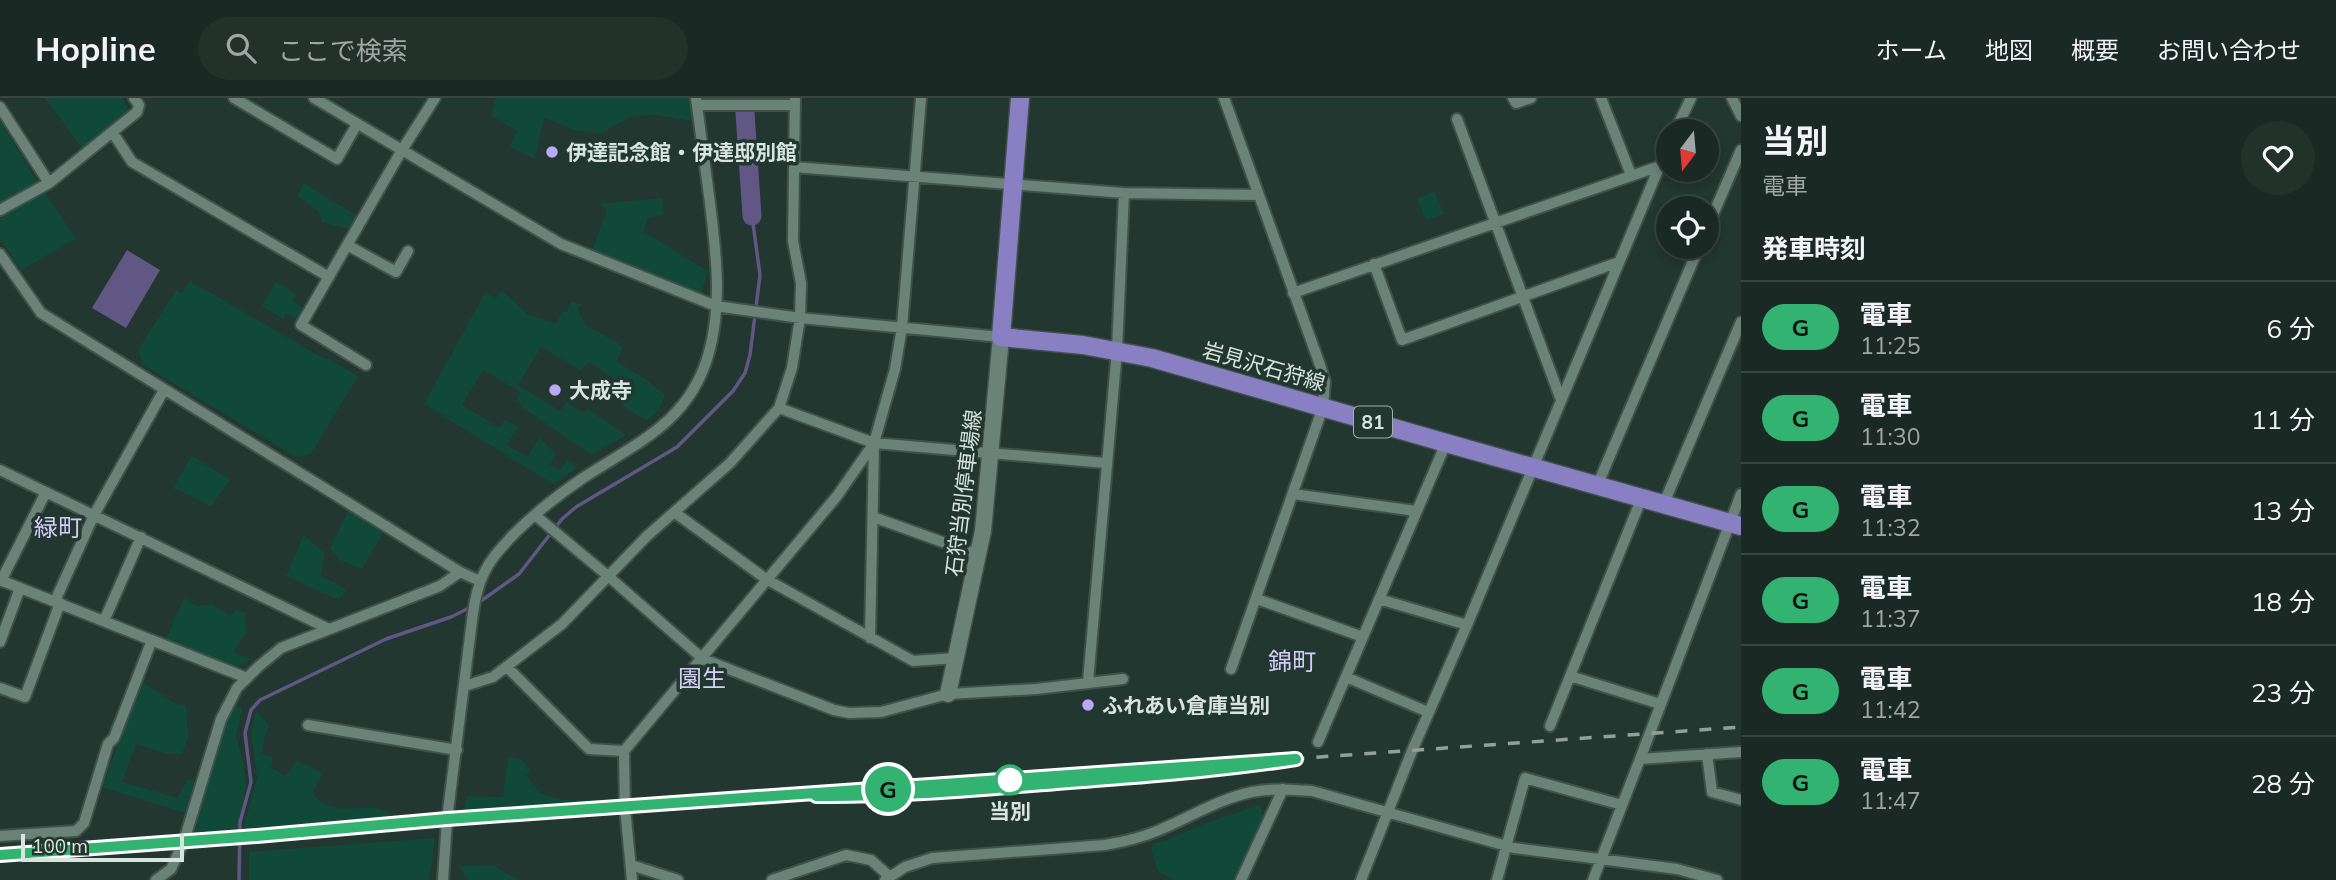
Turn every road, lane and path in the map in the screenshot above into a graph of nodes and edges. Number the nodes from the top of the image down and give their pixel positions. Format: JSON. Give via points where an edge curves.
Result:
{"nodes":[{"id":1,"x":134,"y":98,"type":"edge"},
{"id":2,"x":234,"y":98,"type":"edge"},
{"id":3,"x":314,"y":98,"type":"edge"},
{"id":4,"x":435,"y":98,"type":"edge"},
{"id":5,"x":921,"y":98,"type":"edge"},
{"id":6,"x":1020,"y":98,"type":"edge"},
{"id":7,"x":1224,"y":98,"type":"edge"},
{"id":8,"x":1513,"y":98,"type":"edge"},
{"id":9,"x":1531,"y":98,"type":"edge"},
{"id":10,"x":1601,"y":98,"type":"edge"},
{"id":11,"x":1691,"y":98,"type":"edge"},
{"id":12,"x":1732,"y":98,"type":"edge"},
{"id":13,"x":697,"y":102,"type":"edge"},
{"id":14,"x":795,"y":102,"type":"edge"},
{"id":15,"x":0,"y":107,"type":"edge"},
{"id":16,"x":1741,"y":116,"type":"edge"},
{"id":17,"x":1457,"y":119,"type":"dead end"},
{"id":18,"x":1681,"y":119,"type":"edge"},
{"id":19,"x":357,"y":124,"type":"junction"},
{"id":20,"x":113,"y":133,"type":"junction"},
{"id":21,"x":402,"y":150,"type":"junction"},
{"id":22,"x":1741,"y":150,"type":"edge"},
{"id":23,"x":794,"y":167,"type":"junction"},
{"id":24,"x":1656,"y":167,"type":"edge"},
{"id":25,"x":1656,"y":175,"type":"edge"},
{"id":26,"x":1631,"y":176,"type":"junction"},
{"id":27,"x":916,"y":177,"type":"junction"},
{"id":28,"x":50,"y":183,"type":"junction"},
{"id":29,"x":1013,"y":186,"type":"junction"},
{"id":30,"x":1124,"y":193,"type":"junction"},
{"id":31,"x":1258,"y":195,"type":"junction"},
{"id":32,"x":1719,"y":201,"type":"edge"},
{"id":33,"x":0,"y":210,"type":"edge"},
{"id":34,"x":1494,"y":223,"type":"junction"},
{"id":35,"x":347,"y":245,"type":"junction"},
{"id":36,"x":408,"y":251,"type":"dead end"},
{"id":37,"x":0,"y":254,"type":"edge"},
{"id":38,"x":1694,"y":259,"type":"edge"},
{"id":39,"x":1619,"y":262,"type":"junction"},
{"id":40,"x":1374,"y":264,"type":"junction"},
{"id":41,"x":328,"y":277,"type":"junction"},
{"id":42,"x":1293,"y":293,"type":"junction"},
{"id":43,"x":1523,"y":298,"type":"junction"},
{"id":44,"x":716,"y":306,"type":"junction"},
{"id":45,"x":800,"y":318,"type":"junction"},
{"id":46,"x":1741,"y":323,"type":"edge"},
{"id":47,"x":902,"y":327,"type":"junction"},
{"id":48,"x":1001,"y":337,"type":"junction"},
{"id":49,"x":1117,"y":350,"type":"junction"},
{"id":50,"x":366,"y":366,"type":"dead end"},
{"id":51,"x":164,"y":390,"type":"junction"},
{"id":52,"x":1561,"y":400,"type":"junction"},
{"id":53,"x":1323,"y":407,"type":"junction"},
{"id":54,"x":779,"y":408,"type":"junction"},
{"id":55,"x":874,"y":443,"type":"junction"},
{"id":56,"x":1446,"y":443,"type":"junction"},
{"id":57,"x":991,"y":453,"type":"junction"},
{"id":58,"x":1106,"y":463,"type":"junction"},
{"id":59,"x":1533,"y":468,"type":"junction"},
{"id":60,"x":0,"y":470,"type":"edge"},
{"id":61,"x":1597,"y":486,"type":"junction"},
{"id":62,"x":46,"y":492,"type":"junction"},
{"id":63,"x":1293,"y":494,"type":"junction"},
{"id":64,"x":1741,"y":494,"type":"edge"},
{"id":65,"x":1642,"y":497,"type":"junction"},
{"id":66,"x":1664,"y":503,"type":"junction"},
{"id":67,"x":1416,"y":511,"type":"junction"},
{"id":68,"x":674,"y":512,"type":"junction"},
{"id":69,"x":94,"y":515,"type":"junction"},
{"id":70,"x":535,"y":516,"type":"junction"},
{"id":71,"x":873,"y":516,"type":"junction"},
{"id":72,"x":1736,"y":524,"type":"edge"},
{"id":73,"x":141,"y":537,"type":"junction"},
{"id":74,"x":979,"y":555,"type":"junction"},
{"id":75,"x":460,"y":572,"type":"junction"},
{"id":76,"x":608,"y":576,"type":"junction"},
{"id":77,"x":766,"y":579,"type":"junction"},
{"id":78,"x":1,"y":580,"type":"edge"},
{"id":79,"x":478,"y":586,"type":"junction"},
{"id":80,"x":20,"y":588,"type":"junction"},
{"id":81,"x":1257,"y":598,"type":"junction"},
{"id":82,"x":1379,"y":599,"type":"junction"},
{"id":83,"x":57,"y":602,"type":"junction"},
{"id":84,"x":104,"y":621,"type":"junction"},
{"id":85,"x":1467,"y":625,"type":"junction"},
{"id":86,"x":329,"y":629,"type":"junction"},
{"id":87,"x":1363,"y":637,"type":"junction"},
{"id":88,"x":870,"y":638,"type":"junction"},
{"id":89,"x":152,"y":640,"type":"junction"},
{"id":90,"x":0,"y":642,"type":"edge"},
{"id":91,"x":956,"y":658,"type":"junction"},
{"id":92,"x":703,"y":659,"type":"junction"},
{"id":93,"x":508,"y":668,"type":"junction"},
{"id":94,"x":1231,"y":669,"type":"dead end"},
{"id":95,"x":1570,"y":676,"type":"junction"},
{"id":96,"x":1346,"y":677,"type":"junction"},
{"id":97,"x":247,"y":678,"type":"junction"},
{"id":98,"x":1123,"y":679,"type":"dead end"},
{"id":99,"x":1088,"y":682,"type":"junction"},
{"id":100,"x":465,"y":686,"type":"junction"},
{"id":101,"x":0,"y":688,"type":"edge"},
{"id":102,"x":948,"y":694,"type":"junction"},
{"id":103,"x":1660,"y":704,"type":"junction"},
{"id":104,"x":1428,"y":712,"type":"junction"},
{"id":105,"x":308,"y":725,"type":"dead end"},
{"id":106,"x":1550,"y":726,"type":"dead end"},
{"id":107,"x":1318,"y":742,"type":"dead end"},
{"id":108,"x":457,"y":750,"type":"junction"},
{"id":109,"x":624,"y":751,"type":"junction"},
{"id":110,"x":1741,"y":752,"type":"edge"},
{"id":111,"x":1707,"y":754,"type":"junction"},
{"id":112,"x":1640,"y":759,"type":"junction"},
{"id":113,"x":1283,"y":789,"type":"junction"},
{"id":114,"x":1741,"y":800,"type":"edge"},
{"id":115,"x":1622,"y":805,"type":"junction"},
{"id":116,"x":1389,"y":813,"type":"junction"},
{"id":117,"x":0,"y":836,"type":"edge"},
{"id":118,"x":1506,"y":846,"type":"junction"},
{"id":119,"x":1602,"y":859,"type":"junction"},
{"id":120,"x":631,"y":865,"type":"junction"},
{"id":121,"x":1661,"y":867,"type":"junction"},
{"id":122,"x":887,"y":878,"type":"edge"},
{"id":123,"x":156,"y":880,"type":"edge"},
{"id":124,"x":443,"y":880,"type":"edge"},
{"id":125,"x":632,"y":880,"type":"edge"},
{"id":126,"x":678,"y":880,"type":"edge"},
{"id":127,"x":772,"y":880,"type":"edge"},
{"id":128,"x":1241,"y":880,"type":"edge"},
{"id":129,"x":1362,"y":880,"type":"edge"},
{"id":130,"x":1497,"y":880,"type":"edge"},
{"id":131,"x":1593,"y":880,"type":"edge"},
{"id":132,"x":1656,"y":880,"type":"edge"},
{"id":133,"x":1717,"y":880,"type":"edge"}],
"edges":[{"from":1,"to":20,"type":"street","via":[[137,112]]},
{"from":2,"to":19,"type":"street","via":[[337,159]]},
{"from":3,"to":19,"type":"street"},
{"from":4,"to":21,"type":"street"},
{"from":5,"to":27,"type":"street"},
{"from":6,"to":29,"type":"main road"},
{"from":7,"to":31,"type":"street"},
{"from":8,"to":9,"type":"street","via":[[1516,103]]},
{"from":10,"to":26,"type":"street"},
{"from":11,"to":18,"type":"street"},
{"from":12,"to":16,"type":"street"},
{"from":13,"to":14,"type":"street"},
{"from":13,"to":44,"type":"street","via":[[718,267]]},
{"from":14,"to":23,"type":"street"},
{"from":15,"to":28,"type":"street"},
{"from":17,"to":34,"type":"street"},
{"from":19,"to":21,"type":"street"},
{"from":20,"to":28,"type":"street"},
{"from":20,"to":41,"type":"street","via":[[132,162]]},
{"from":21,"to":35,"type":"street"},
{"from":21,"to":44,"type":"street","via":[[561,244]]},
{"from":22,"to":32,"type":"street"},
{"from":23,"to":27,"type":"street"},
{"from":23,"to":45,"type":"street","via":[[793,241],[801,283]]},
{"from":24,"to":26,"type":"street"},
{"from":25,"to":39,"type":"street"},
{"from":26,"to":34,"type":"street"},
{"from":27,"to":29,"type":"street"},
{"from":27,"to":47,"type":"street"},
{"from":28,"to":33,"type":"street"},
{"from":29,"to":30,"type":"street"},
{"from":29,"to":48,"type":"main road"},
{"from":30,"to":31,"type":"street"},
{"from":30,"to":49,"type":"street"},
{"from":31,"to":42,"type":"street"},
{"from":34,"to":40,"type":"street"},
{"from":34,"to":43,"type":"street"},
{"from":35,"to":36,"type":"street","via":[[396,272]]},
{"from":35,"to":41,"type":"street"},
{"from":37,"to":51,"type":"street","via":[[41,313]]},
{"from":38,"to":61,"type":"street"},
{"from":39,"to":43,"type":"street"},
{"from":39,"to":52,"type":"street"},
{"from":40,"to":42,"type":"street"},
{"from":40,"to":43,"type":"street","via":[[1402,340]]},
{"from":41,"to":50,"type":"street","via":[[301,325]]},
{"from":42,"to":53,"type":"street","via":[[1325,382]]},
{"from":43,"to":52,"type":"street"},
{"from":44,"to":45,"type":"street"},
{"from":44,"to":70,"type":"street","via":[[703,372],[677,412],[654,434],[582,479]]},
{"from":45,"to":47,"type":"street"},
{"from":45,"to":54,"type":"street","via":[[792,368]]},
{"from":46,"to":66,"type":"street"},
{"from":47,"to":48,"type":"street"},
{"from":47,"to":55,"type":"street"},
{"from":48,"to":49,"type":"main road","name":"岩見沢石狩線","number":"81"},
{"from":48,"to":57,"type":"main road","name":"石狩当別停車場線"},
{"from":49,"to":53,"type":"main road","name":"岩見沢石狩線","number":"81"},
{"from":49,"to":58,"type":"street"},
{"from":51,"to":69,"type":"street"},
{"from":51,"to":75,"type":"street"},
{"from":52,"to":59,"type":"street"},
{"from":53,"to":56,"type":"main road","name":"岩見沢石狩線","number":"81"},
{"from":53,"to":63,"type":"street"},
{"from":54,"to":55,"type":"street"},
{"from":54,"to":68,"type":"street","via":[[730,463]]},
{"from":55,"to":57,"type":"street"},
{"from":55,"to":71,"type":"street"},
{"from":55,"to":77,"type":"street","via":[[837,496]]},
{"from":56,"to":59,"type":"main road","name":"岩見沢石狩線","number":"81"},
{"from":56,"to":67,"type":"street"},
{"from":57,"to":58,"type":"street"},
{"from":57,"to":74,"type":"main road","name":"石狩当別停車場線"},
{"from":58,"to":99,"type":"street"},
{"from":59,"to":61,"type":"main road","name":"岩見沢石狩線","number":"81"},
{"from":59,"to":85,"type":"street"},
{"from":60,"to":62,"type":"street"},
{"from":61,"to":65,"type":"main road","name":"岩見沢石狩線","number":"81"},
{"from":62,"to":69,"type":"street"},
{"from":62,"to":78,"type":"street"},
{"from":63,"to":67,"type":"street"},
{"from":63,"to":81,"type":"street"},
{"from":64,"to":72,"type":"street"},
{"from":65,"to":66,"type":"main road","name":"岩見沢石狩線","number":"81"},
{"from":65,"to":95,"type":"street"},
{"from":66,"to":72,"type":"main road","name":"岩見沢石狩線","number":"81"},
{"from":67,"to":82,"type":"street"},
{"from":68,"to":76,"type":"street"},
{"from":68,"to":77,"type":"street"},
{"from":69,"to":73,"type":"street"},
{"from":69,"to":83,"type":"street"},
{"from":70,"to":76,"type":"street"},
{"from":70,"to":79,"type":"street","via":[[501,547]]},
{"from":71,"to":74,"type":"street"},
{"from":71,"to":88,"type":"street"},
{"from":72,"to":103,"type":"street"},
{"from":73,"to":84,"type":"street"},
{"from":73,"to":86,"type":"street"},
{"from":74,"to":91,"type":"main road","name":"石狩当別停車場線"},
{"from":75,"to":79,"type":"street"},
{"from":75,"to":86,"type":"street","via":[[440,586]]},
{"from":76,"to":92,"type":"street"},
{"from":76,"to":93,"type":"street","via":[[562,624]]},
{"from":77,"to":88,"type":"street"},
{"from":77,"to":92,"type":"street"},
{"from":78,"to":80,"type":"street"},
{"from":79,"to":100,"type":"street"},
{"from":80,"to":83,"type":"street"},
{"from":80,"to":90,"type":"street"},
{"from":81,"to":87,"type":"street"},
{"from":81,"to":94,"type":"street"},
{"from":82,"to":85,"type":"street"},
{"from":82,"to":87,"type":"street"},
{"from":83,"to":84,"type":"street"},
{"from":83,"to":101,"type":"street","via":[[26,697]]},
{"from":84,"to":89,"type":"street"},
{"from":85,"to":104,"type":"street"},
{"from":86,"to":97,"type":"street","via":[[281,648]]},
{"from":87,"to":96,"type":"street"},
{"from":88,"to":91,"type":"street","via":[[913,661]]},
{"from":89,"to":97,"type":"street"},
{"from":89,"to":117,"type":"street","via":[[108,744],[84,823],[76,831]]},
{"from":91,"to":102,"type":"main road","name":"石狩当別停車場線"},
{"from":92,"to":102,"type":"street","via":[[849,713],[881,712]]},
{"from":92,"to":109,"type":"street"},
{"from":93,"to":100,"type":"street"},
{"from":93,"to":109,"type":"street","via":[[589,749]]},
{"from":95,"to":103,"type":"street"},
{"from":95,"to":106,"type":"street"},
{"from":96,"to":104,"type":"street"},
{"from":96,"to":107,"type":"street"},
{"from":97,"to":123,"type":"street","via":[[221,719],[191,823],[171,869]]},
{"from":98,"to":99,"type":"street"},
{"from":99,"to":102,"type":"street"},
{"from":100,"to":108,"type":"street"},
{"from":103,"to":112,"type":"street"},
{"from":104,"to":116,"type":"street"},
{"from":105,"to":108,"type":"street"},
{"from":108,"to":124,"type":"street"},
{"from":109,"to":120,"type":"street"},
{"from":110,"to":111,"type":"street"},
{"from":111,"to":112,"type":"street"},
{"from":111,"to":114,"type":"street","via":[[1712,793]]},
{"from":112,"to":115,"type":"street"},
{"from":113,"to":116,"type":"street"},
{"from":113,"to":122,"type":"street","via":[[1234,797],[1128,841],[948,856],[916,862]]},
{"from":113,"to":128,"type":"street"},
{"from":115,"to":118,"type":"street","via":[[1525,779]]},
{"from":115,"to":119,"type":"street"},
{"from":116,"to":118,"type":"street"},
{"from":116,"to":129,"type":"street"},
{"from":118,"to":119,"type":"street"},
{"from":118,"to":130,"type":"street"},
{"from":119,"to":121,"type":"street"},
{"from":119,"to":131,"type":"street"},
{"from":120,"to":125,"type":"street"},
{"from":120,"to":126,"type":"street"},
{"from":121,"to":132,"type":"street"},
{"from":121,"to":133,"type":"street"},
{"from":122,"to":127,"type":"street","via":[[871,860],[846,855]]}]}
